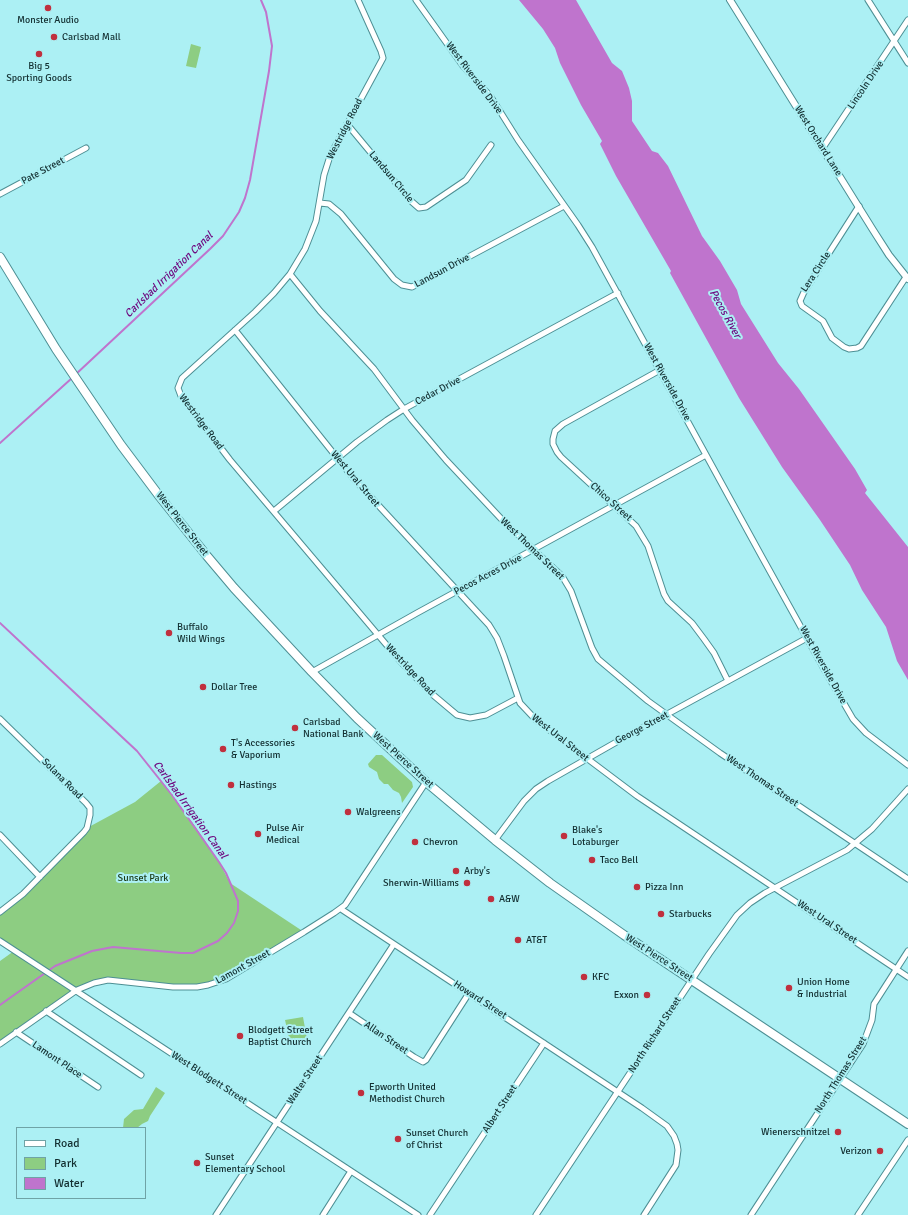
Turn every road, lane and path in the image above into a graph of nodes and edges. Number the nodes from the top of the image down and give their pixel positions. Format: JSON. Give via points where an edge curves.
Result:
{"nodes":[{"id":1,"x":358,"y":0,"type":"edge"},
{"id":2,"x":416,"y":0,"type":"edge"},
{"id":3,"x":730,"y":0,"type":"edge"},
{"id":4,"x":868,"y":0,"type":"edge"},
{"id":5,"x":908,"y":20,"type":"edge"},
{"id":6,"x":895,"y":41,"type":"junction"},
{"id":7,"x":908,"y":63,"type":"edge"},
{"id":8,"x":347,"y":124,"type":"junction"},
{"id":9,"x":491,"y":145,"type":"dead end"},
{"id":10,"x":86,"y":148,"type":"dead end"},
{"id":11,"x":822,"y":149,"type":"junction"},
{"id":12,"x":0,"y":194,"type":"edge"},
{"id":13,"x":320,"y":203,"type":"junction"},
{"id":14,"x":564,"y":206,"type":"junction"},
{"id":15,"x":859,"y":206,"type":"junction"},
{"id":16,"x":0,"y":257,"type":"edge"},
{"id":17,"x":290,"y":274,"type":"junction"},
{"id":18,"x":907,"y":278,"type":"edge"},
{"id":19,"x":618,"y":293,"type":"junction"},
{"id":20,"x":235,"y":330,"type":"junction"},
{"id":21,"x":660,"y":370,"type":"junction"},
{"id":22,"x":404,"y":409,"type":"junction"},
{"id":23,"x":706,"y":455,"type":"junction"},
{"id":24,"x":337,"y":458,"type":"junction"},
{"id":25,"x":614,"y":505,"type":"junction"},
{"id":26,"x":274,"y":511,"type":"junction"},
{"id":27,"x":535,"y":550,"type":"junction"},
{"id":28,"x":456,"y":591,"type":"junction"},
{"id":29,"x":378,"y":634,"type":"junction"},
{"id":30,"x":807,"y":638,"type":"junction"},
{"id":31,"x":312,"y":672,"type":"junction"},
{"id":32,"x":728,"y":681,"type":"junction"},
{"id":33,"x":518,"y":698,"type":"junction"},
{"id":34,"x":667,"y":715,"type":"junction"},
{"id":35,"x":0,"y":720,"type":"edge"},
{"id":36,"x":587,"y":759,"type":"junction"},
{"id":37,"x":908,"y":765,"type":"edge"},
{"id":38,"x":426,"y":782,"type":"junction"},
{"id":39,"x":908,"y":789,"type":"edge"},
{"id":40,"x":0,"y":835,"type":"edge"},
{"id":41,"x":495,"y":840,"type":"junction"},
{"id":42,"x":855,"y":844,"type":"junction"},
{"id":43,"x":40,"y":877,"type":"junction"},
{"id":44,"x":908,"y":879,"type":"edge"},
{"id":45,"x":776,"y":888,"type":"junction"},
{"id":46,"x":341,"y":908,"type":"junction"},
{"id":47,"x":0,"y":912,"type":"edge"},
{"id":48,"x":0,"y":941,"type":"edge"},
{"id":49,"x":394,"y":944,"type":"junction"},
{"id":50,"x":908,"y":951,"type":"edge"},
{"id":51,"x":896,"y":969,"type":"junction"},
{"id":52,"x":908,"y":977,"type":"edge"},
{"id":53,"x":692,"y":980,"type":"junction"},
{"id":54,"x":77,"y":990,"type":"junction"},
{"id":55,"x":469,"y":993,"type":"junction"},
{"id":56,"x":46,"y":1011,"type":"junction"},
{"id":57,"x":349,"y":1013,"type":"junction"},
{"id":58,"x":16,"y":1032,"type":"junction"},
{"id":59,"x":544,"y":1042,"type":"junction"},
{"id":60,"x":0,"y":1044,"type":"edge"},
{"id":61,"x":141,"y":1075,"type":"dead end"},
{"id":62,"x":840,"y":1079,"type":"junction"},
{"id":63,"x":98,"y":1087,"type":"dead end"},
{"id":64,"x":618,"y":1092,"type":"junction"},
{"id":65,"x":277,"y":1122,"type":"junction"},
{"id":66,"x":908,"y":1124,"type":"edge"},
{"id":67,"x":908,"y":1140,"type":"edge"},
{"id":68,"x":351,"y":1171,"type":"junction"},
{"id":69,"x":216,"y":1215,"type":"edge"},
{"id":70,"x":323,"y":1215,"type":"edge"},
{"id":71,"x":418,"y":1215,"type":"edge"},
{"id":72,"x":430,"y":1215,"type":"edge"},
{"id":73,"x":536,"y":1215,"type":"edge"},
{"id":74,"x":644,"y":1215,"type":"edge"},
{"id":75,"x":751,"y":1215,"type":"edge"},
{"id":76,"x":858,"y":1215,"type":"edge"}],
"edges":[{"from":1,"to":8,"type":"street","name":"Westridge Road","via":[[383,58]]},
{"from":2,"to":14,"type":"street","name":"West Riverside Drive","via":[[463,66],[491,97]]},
{"from":3,"to":11,"type":"street","name":"West Orchard Lane"},
{"from":4,"to":6,"type":"street"},
{"from":5,"to":6,"type":"street","name":"Lincoln Drive"},
{"from":6,"to":7,"type":"street"},
{"from":6,"to":11,"type":"street","name":"Lincoln Drive"},
{"from":8,"to":9,"type":"street","name":"Landsun Circle","via":[[419,208],[426,207],[466,180]]},
{"from":8,"to":13,"type":"street","name":"Westridge Road","via":[[327,165]]},
{"from":10,"to":12,"type":"street","name":"Pate Street"},
{"from":11,"to":15,"type":"street","name":"West Orchard Lane"},
{"from":13,"to":14,"type":"street","name":"Landsun Drive","via":[[329,204],[341,214],[394,279],[402,285],[412,287]]},
{"from":13,"to":17,"type":"street","name":"Westridge Road","via":[[310,239]]},
{"from":14,"to":19,"type":"street","name":"West Riverside Drive","via":[[592,247]]},
{"from":15,"to":18,"type":"street","name":"West Orchard Lane","via":[[889,255]]},
{"from":15,"to":18,"type":"street","name":"Lera Circle","via":[[804,292],[800,301],[802,306],[823,321],[832,338],[849,349],[857,348]]},
{"from":16,"to":31,"type":"highway","name":"West Pierce Street","via":[[68,367],[160,497],[207,556]]},
{"from":17,"to":20,"type":"street","name":"Westridge Road"},
{"from":17,"to":22,"type":"street","name":"West Thomas Street","via":[[320,311],[374,369]]},
{"from":19,"to":21,"type":"street","name":"West Riverside Drive"},
{"from":19,"to":22,"type":"street","name":"Cedar Drive"},
{"from":20,"to":24,"type":"street","name":"West Ural Street"},
{"from":20,"to":26,"type":"street","name":"Westridge Road","via":[[182,378],[178,388],[203,426]]},
{"from":21,"to":23,"type":"street","name":"West Riverside Drive"},
{"from":21,"to":25,"type":"street","name":"Chico Street","via":[[563,424],[554,434],[553,444],[556,452]]},
{"from":22,"to":24,"type":"street","name":"Cedar Drive","via":[[369,432]]},
{"from":22,"to":27,"type":"street","name":"West Thomas Street","via":[[491,509]]},
{"from":23,"to":25,"type":"street","name":"Pecos Acres Drive"},
{"from":23,"to":30,"type":"street","name":"West Riverside Drive"},
{"from":24,"to":26,"type":"street","name":"Cedar Drive"},
{"from":24,"to":28,"type":"street","name":"West Ural Street"},
{"from":25,"to":27,"type":"street","name":"Pecos Acres Drive"},
{"from":25,"to":32,"type":"street","name":"Chico Street","via":[[633,522],[642,535],[668,601],[692,623],[704,639]]},
{"from":26,"to":29,"type":"street","name":"Westridge Road"},
{"from":27,"to":28,"type":"street","name":"Pecos Acres Drive"},
{"from":27,"to":34,"type":"street","name":"West Thomas Street","via":[[566,581],[598,659]]},
{"from":28,"to":29,"type":"street","name":"Pecos Acres Drive"},
{"from":28,"to":33,"type":"street","name":"West Ural Street","via":[[494,632]]},
{"from":29,"to":31,"type":"street","name":"Pecos Acres Drive"},
{"from":29,"to":33,"type":"street","name":"Westridge Road","via":[[412,674],[461,717],[486,715]]},
{"from":30,"to":32,"type":"street","name":"George Street"},
{"from":30,"to":37,"type":"street","name":"West Riverside Drive","via":[[857,723]]},
{"from":31,"to":38,"type":"highway","name":"West Pierce Street"},
{"from":32,"to":34,"type":"street","name":"George Street"},
{"from":33,"to":36,"type":"street","name":"West Ural Street","via":[[524,709],[536,720]]},
{"from":34,"to":36,"type":"street","name":"George Street"},
{"from":34,"to":42,"type":"street","name":"West Thomas Street"},
{"from":35,"to":43,"type":"street","name":"Solana Road","via":[[90,808],[87,828]]},
{"from":36,"to":41,"type":"street","name":"George Street","via":[[536,789]]},
{"from":36,"to":45,"type":"street","name":"West Ural Street","via":[[637,796]]},
{"from":38,"to":41,"type":"highway","name":"West Pierce Street"},
{"from":38,"to":46,"type":"street","name":"Lamont Street"},
{"from":39,"to":42,"type":"street","name":"North Richard Street"},
{"from":40,"to":43,"type":"street"},
{"from":41,"to":53,"type":"highway","name":"West Pierce Street","via":[[550,883]]},
{"from":42,"to":44,"type":"street","name":"West Thomas Street"},
{"from":42,"to":45,"type":"street","name":"North Richard Street"},
{"from":43,"to":47,"type":"street","name":"Solana Road"},
{"from":45,"to":51,"type":"street","name":"West Ural Street"},
{"from":45,"to":53,"type":"street","name":"North Richard Street","via":[[750,903],[736,915]]},
{"from":46,"to":49,"type":"street","name":"Howard Street"},
{"from":46,"to":54,"type":"street","name":"Lamont Street","via":[[216,983],[197,988],[184,988],[108,980]]},
{"from":48,"to":54,"type":"street","name":"West Blodgett Street"},
{"from":49,"to":55,"type":"street","name":"Howard Street"},
{"from":49,"to":57,"type":"street","name":"Walter Street"},
{"from":50,"to":51,"type":"street","name":"North Thomas Street"},
{"from":51,"to":52,"type":"street","name":"West Ural Street"},
{"from":51,"to":62,"type":"street","name":"North Thomas Street","via":[[874,1004],[872,1020],[863,1044]]},
{"from":53,"to":62,"type":"highway","name":"West Pierce Street"},
{"from":53,"to":64,"type":"street","name":"North Richard Street"},
{"from":54,"to":56,"type":"street","name":"Lamont Street"},
{"from":54,"to":65,"type":"street","name":"West Blodgett Street"},
{"from":55,"to":57,"type":"street","name":"Allan Street","via":[[423,1062]]},
{"from":55,"to":59,"type":"street","name":"Howard Street"},
{"from":56,"to":58,"type":"street","name":"Lamont Street"},
{"from":56,"to":61,"type":"street"},
{"from":57,"to":65,"type":"street","name":"Walter Street"},
{"from":58,"to":60,"type":"street","name":"Lamont Street"},
{"from":58,"to":63,"type":"street","name":"Lamont Place"},
{"from":59,"to":64,"type":"street","name":"Howard Street"},
{"from":59,"to":72,"type":"street","name":"Albert Street"},
{"from":62,"to":66,"type":"highway","name":"West Pierce Street"},
{"from":62,"to":75,"type":"street","name":"North Thomas Street"},
{"from":64,"to":73,"type":"street","name":"North Richard Street"},
{"from":64,"to":74,"type":"street","name":"Howard Street","via":[[662,1122],[674,1136],[677,1144],[678,1159],[674,1170]]},
{"from":65,"to":68,"type":"street","name":"West Blodgett Street"},
{"from":65,"to":69,"type":"street","name":"Walter Street"},
{"from":67,"to":76,"type":"street"},
{"from":68,"to":70,"type":"street"},
{"from":68,"to":71,"type":"street","name":"West Blodgett Street"}]}
